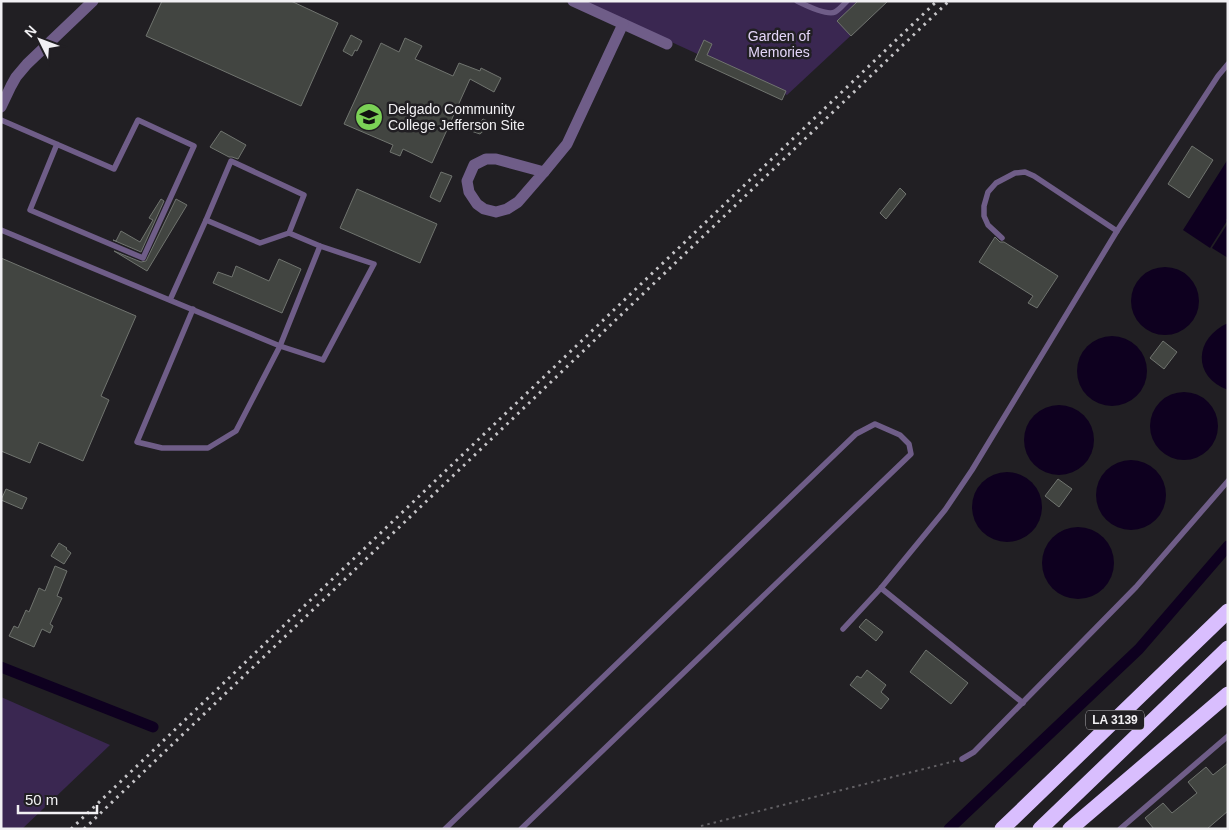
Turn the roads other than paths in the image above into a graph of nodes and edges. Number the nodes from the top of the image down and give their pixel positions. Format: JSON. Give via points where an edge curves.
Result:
{"nodes":[{"id":1,"x":93,"y":1,"type":"edge"},
{"id":2,"x":573,"y":1,"type":"edge"},
{"id":3,"x":797,"y":1,"type":"edge"},
{"id":4,"x":847,"y":1,"type":"edge"},
{"id":5,"x":623,"y":24,"type":"junction"},
{"id":6,"x":667,"y":44,"type":"dead end"},
{"id":7,"x":1228,"y":64,"type":"edge"},
{"id":8,"x":1,"y":107,"type":"edge"},
{"id":9,"x":1,"y":120,"type":"edge"},
{"id":10,"x":56,"y":144,"type":"junction"},
{"id":11,"x":544,"y":172,"type":"junction"},
{"id":12,"x":206,"y":220,"type":"junction"},
{"id":13,"x":1,"y":230,"type":"edge"},
{"id":14,"x":1117,"y":231,"type":"junction"},
{"id":15,"x":289,"y":233,"type":"junction"},
{"id":16,"x":1002,"y":238,"type":"dead end"},
{"id":17,"x":320,"y":246,"type":"junction"},
{"id":18,"x":170,"y":300,"type":"junction"},
{"id":19,"x":193,"y":309,"type":"junction"},
{"id":20,"x":280,"y":346,"type":"junction"},
{"id":21,"x":1228,"y":481,"type":"edge"},
{"id":22,"x":881,"y":588,"type":"junction"},
{"id":23,"x":1227,"y":611,"type":"edge"},
{"id":24,"x":843,"y":629,"type":"dead end"},
{"id":25,"x":1228,"y":648,"type":"edge"},
{"id":26,"x":1228,"y":694,"type":"edge"},
{"id":27,"x":1023,"y":703,"type":"junction"},
{"id":28,"x":1228,"y":736,"type":"edge"},
{"id":29,"x":962,"y":760,"type":"road end"},
{"id":30,"x":445,"y":829,"type":"edge"},
{"id":31,"x":521,"y":829,"type":"edge"},
{"id":32,"x":1002,"y":829,"type":"edge"},
{"id":33,"x":1040,"y":829,"type":"edge"},
{"id":34,"x":1070,"y":829,"type":"edge"},
{"id":35,"x":1120,"y":829,"type":"edge"}],
"edges":[{"from":1,"to":8,"type":"street","via":[[27,64],[16,77]]},
{"from":2,"to":5,"type":"street"},
{"from":3,"to":4,"type":"lane","via":[[831,13]]},
{"from":5,"to":6,"type":"street"},
{"from":5,"to":11,"type":"street","via":[[567,144]]},
{"from":7,"to":14,"type":"lane"},
{"from":9,"to":10,"type":"lane"},
{"from":10,"to":10,"type":"lane","via":[[114,169],[138,120],[194,146],[143,258],[30,210]]},
{"from":11,"to":11,"type":"street","via":[[518,202],[496,212],[477,204],[467,181],[474,165],[486,159]]},
{"from":12,"to":15,"type":"lane","via":[[260,243]]},
{"from":12,"to":15,"type":"lane","via":[[231,161],[304,194]]},
{"from":12,"to":18,"type":"lane"},
{"from":13,"to":18,"type":"lane"},
{"from":14,"to":16,"type":"lane","via":[[1034,176],[1015,172],[996,183],[988,192],[984,206],[988,225]]},
{"from":14,"to":22,"type":"lane","via":[[972,470],[945,510]]},
{"from":15,"to":17,"type":"lane"},
{"from":17,"to":20,"type":"lane"},
{"from":17,"to":20,"type":"lane","via":[[374,264],[323,360]]},
{"from":18,"to":19,"type":"lane"},
{"from":19,"to":20,"type":"lane"},
{"from":19,"to":20,"type":"lane","via":[[136,442],[162,448],[208,448],[236,431]]},
{"from":21,"to":27,"type":"lane","via":[[1136,588]]},
{"from":22,"to":24,"type":"lane"},
{"from":22,"to":27,"type":"lane"},
{"from":23,"to":32,"type":"highway","number":"LA 3139"},
{"from":25,"to":33,"type":"highway","number":"LA 3139"},
{"from":26,"to":34,"type":"highway"},
{"from":27,"to":29,"type":"lane"},
{"from":28,"to":35,"type":"lane"},
{"from":30,"to":31,"type":"lane","via":[[856,434],[875,424],[900,435],[909,444],[911,454]]}]}
